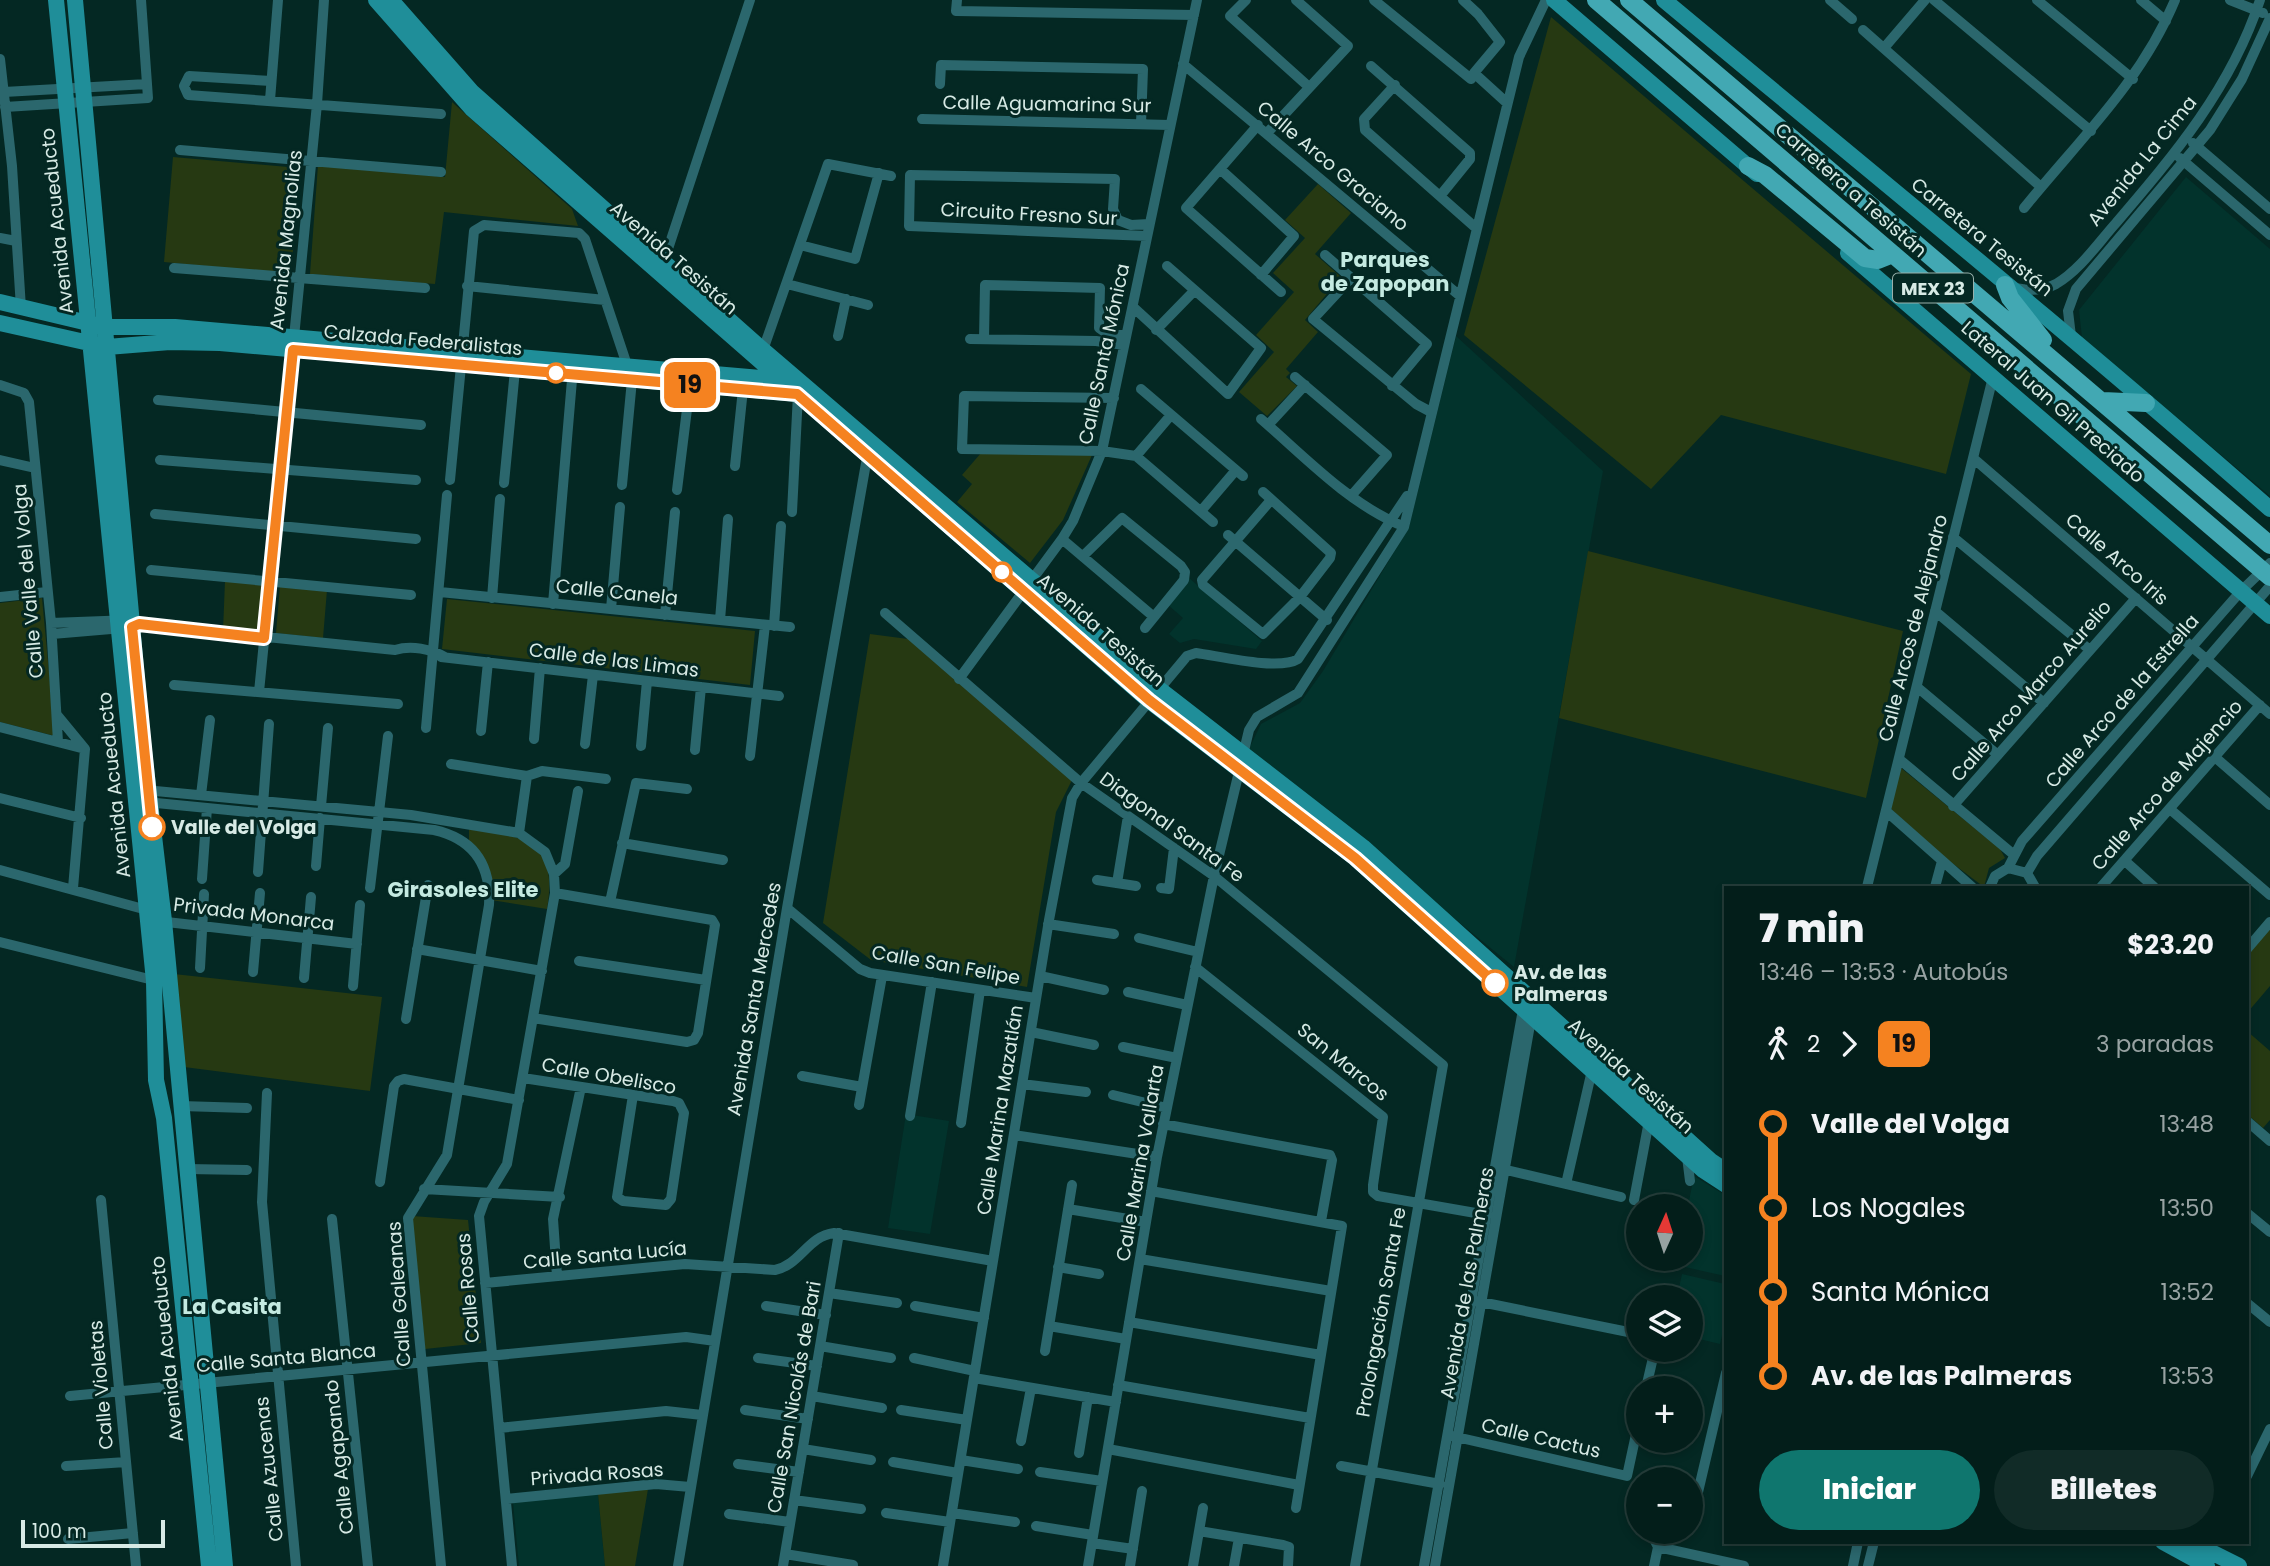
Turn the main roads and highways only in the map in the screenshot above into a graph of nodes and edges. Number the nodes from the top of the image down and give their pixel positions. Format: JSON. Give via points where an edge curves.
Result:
{"nodes":[{"id":1,"x":1596,"y":0,"type":"edge"},
{"id":2,"x":1629,"y":0,"type":"edge"},
{"id":3,"x":1748,"y":166,"type":"road end"},
{"id":4,"x":1893,"y":254,"type":"junction"},
{"id":5,"x":2005,"y":285,"type":"road end"},
{"id":6,"x":2062,"y":365,"type":"junction"},
{"id":7,"x":2103,"y":401,"type":"junction"},
{"id":8,"x":2146,"y":404,"type":"road end"},
{"id":9,"x":2270,"y":545,"type":"edge"},
{"id":10,"x":2267,"y":570,"type":"edge"}],
"edges":[{"from":1,"to":4,"type":"main road","name":"Carretera a Tesistán","number":"MEX 23"},
{"from":2,"to":6,"type":"main road","name":"Carretera a Tesistán","number":"MEX 23"},
{"from":3,"to":4,"type":"main road","via":[[1865,258],[1878,260]]},
{"from":4,"to":10,"type":"main road","name":"Carretera a Tesistán","number":"MEX 23"},
{"from":5,"to":6,"type":"main road"},
{"from":6,"to":7,"type":"main road","name":"Carretera a Tesistán","number":"MEX 23"},
{"from":7,"to":8,"type":"main road"},
{"from":7,"to":9,"type":"main road","name":"Carretera a Tesistán","number":"MEX 23"}]}
